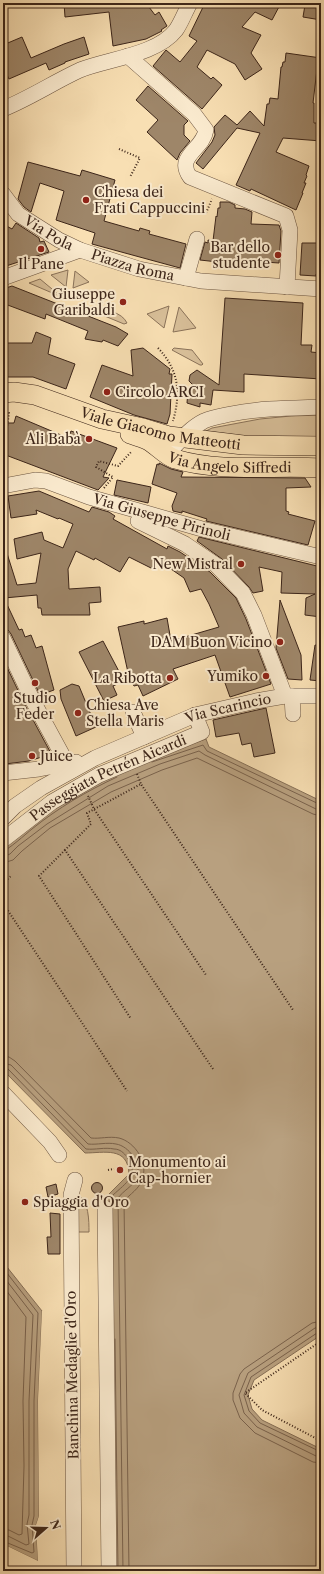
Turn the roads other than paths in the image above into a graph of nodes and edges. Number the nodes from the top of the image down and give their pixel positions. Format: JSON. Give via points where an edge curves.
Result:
{"nodes":[{"id":1,"x":190,"y":3,"type":"edge"},
{"id":2,"x":128,"y":56,"type":"junction"},
{"id":3,"x":3,"y":109,"type":"edge"},
{"id":4,"x":3,"y":194,"type":"edge"},
{"id":5,"x":198,"y":239,"type":"dead end"},
{"id":6,"x":80,"y":250,"type":"junction"},
{"id":7,"x":3,"y":278,"type":"edge"},
{"id":8,"x":186,"y":278,"type":"junction"},
{"id":9,"x":287,"y":287,"type":"junction"},
{"id":10,"x":321,"y":290,"type":"edge"},
{"id":11,"x":4,"y":400,"type":"edge"},
{"id":12,"x":320,"y":411,"type":"edge"},
{"id":13,"x":102,"y":419,"type":"junction"},
{"id":14,"x":174,"y":441,"type":"junction"},
{"id":15,"x":320,"y":441,"type":"edge"},
{"id":16,"x":321,"y":468,"type":"edge"},
{"id":17,"x":3,"y":484,"type":"edge"},
{"id":18,"x":138,"y":521,"type":"dead end"},
{"id":19,"x":321,"y":557,"type":"edge"},
{"id":20,"x":3,"y":638,"type":"edge"},
{"id":21,"x":288,"y":696,"type":"junction"},
{"id":22,"x":321,"y":696,"type":"edge"},
{"id":23,"x":133,"y":712,"type":"dead end"},
{"id":24,"x":293,"y":714,"type":"dead end"},
{"id":25,"x":195,"y":715,"type":"junction"},
{"id":26,"x":144,"y":738,"type":"junction"},
{"id":27,"x":69,"y":767,"type":"junction"},
{"id":28,"x":39,"y":769,"type":"junction"},
{"id":29,"x":3,"y":773,"type":"edge"},
{"id":30,"x":46,"y":785,"type":"junction"},
{"id":31,"x":3,"y":818,"type":"edge"},
{"id":32,"x":3,"y":840,"type":"edge"},
{"id":33,"x":3,"y":1093,"type":"edge"},
{"id":34,"x":59,"y":1155,"type":"dead end"},
{"id":35,"x":75,"y":1180,"type":"dead end"},
{"id":36,"x":105,"y":1208,"type":"dead end"},
{"id":37,"x":74,"y":1571,"type":"edge"},
{"id":38,"x":110,"y":1571,"type":"edge"}],
"edges":[{"from":1,"to":2,"type":"street","via":[[176,30],[168,38]]},
{"from":2,"to":3,"type":"street","via":[[87,68]]},
{"from":2,"to":9,"type":"street","via":[[194,114],[206,130],[198,147],[186,160],[186,172],[190,177],[286,216],[290,230]]},
{"from":4,"to":6,"type":"street","name":"Via Pola","via":[[18,214]]},
{"from":5,"to":8,"type":"street","name":"Piazza Roma"},
{"from":6,"to":7,"type":"street"},
{"from":6,"to":8,"type":"street","name":"Piazza Roma","via":[[139,269]]},
{"from":8,"to":9,"type":"street","name":"Piazza Roma","via":[[227,284]]},
{"from":9,"to":10,"type":"street","name":"Piazza Roma"},
{"from":11,"to":13,"type":"main road","name":"Viale Giacomo Matteotti","via":[[14,392],[35,395]]},
{"from":12,"to":14,"type":"street","via":[[286,408],[214,417]]},
{"from":13,"to":14,"type":"main road","name":"Viale Giacomo Matteotti"},
{"from":13,"to":14,"type":"main road","name":"Via Angelo Siffredi","via":[[126,432],[140,444]]},
{"from":14,"to":15,"type":"main road","via":[[234,449]]},
{"from":14,"to":16,"type":"main road","name":"Via Angelo Siffredi","via":[[184,461],[220,466]]},
{"from":17,"to":19,"type":"street","name":"Via Giuseppe Pirinoli","via":[[40,480],[95,499]]},
{"from":18,"to":21,"type":"street","via":[[185,544],[206,558],[243,593]]},
{"from":20,"to":27,"type":"street","via":[[34,704]]},
{"from":21,"to":22,"type":"street","name":"Via Scarincio"},
{"from":21,"to":24,"type":"street"},
{"from":21,"to":25,"type":"street","name":"Via Scarincio"},
{"from":23,"to":26,"type":"street"},
{"from":25,"to":26,"type":"street","name":"Via Scarincio"},
{"from":25,"to":32,"type":"street","name":"Passeggiata Petrén Aicardi","via":[[202,732],[99,775],[52,802]]},
{"from":26,"to":27,"type":"street","name":"Via Scarincio"},
{"from":27,"to":28,"type":"street","name":"Via Scarincio"},
{"from":27,"to":30,"type":"street","name":"Via Scarincio"},
{"from":28,"to":29,"type":"street","name":"Via Scarincio"},
{"from":28,"to":30,"type":"street","via":[[46,773]]},
{"from":30,"to":31,"type":"street","name":"Via Scarincio","via":[[15,806]]},
{"from":33,"to":34,"type":"street","via":[[50,1142]]},
{"from":35,"to":37,"type":"street","name":"Banchina Medaglie d'Oro","via":[[70,1195]]},
{"from":36,"to":38,"type":"street"}]}
